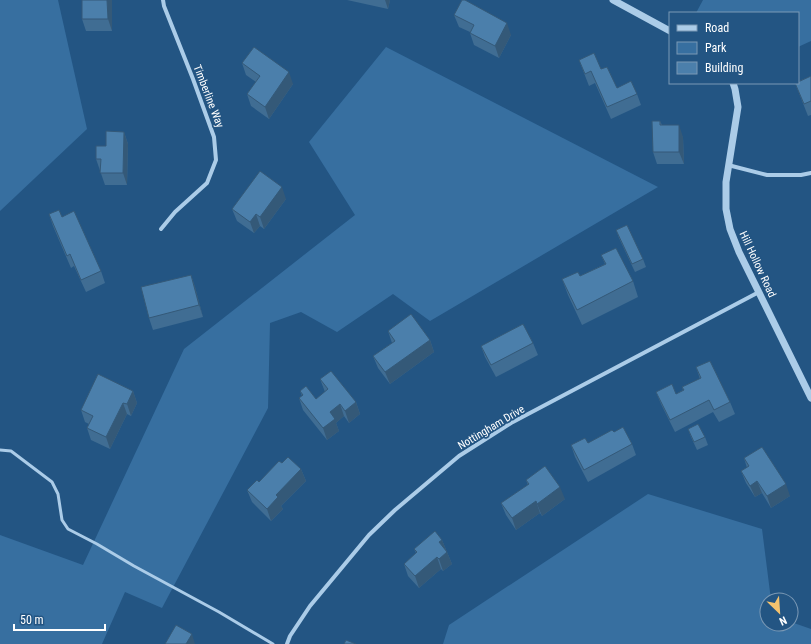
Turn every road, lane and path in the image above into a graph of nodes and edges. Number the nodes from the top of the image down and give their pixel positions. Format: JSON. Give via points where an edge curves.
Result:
{"nodes":[{"id":1,"x":163,"y":0,"type":"edge"},
{"id":2,"x":613,"y":0,"type":"edge"},
{"id":3,"x":669,"y":30,"type":"edge"},
{"id":4,"x":733,"y":84,"type":"edge"},
{"id":5,"x":728,"y":165,"type":"junction"},
{"id":6,"x":811,"y":173,"type":"edge"},
{"id":7,"x":161,"y":229,"type":"dead end"},
{"id":8,"x":759,"y":292,"type":"junction"},
{"id":9,"x":811,"y":398,"type":"edge"},
{"id":10,"x":0,"y":450,"type":"edge"},
{"id":11,"x":274,"y":644,"type":"edge"},
{"id":12,"x":287,"y":644,"type":"edge"}],
"edges":[{"from":1,"to":7,"type":"street","name":"Timberline Way","via":[[214,137],[216,160],[207,183],[175,212]]},
{"from":2,"to":3,"type":"street"},
{"from":4,"to":5,"type":"street","name":"Hill Hollow Road","via":[[738,107]]},
{"from":5,"to":6,"type":"street","via":[[766,175]]},
{"from":5,"to":8,"type":"street","name":"Hill Hollow Road","via":[[726,209],[730,229],[738,252]]},
{"from":8,"to":9,"type":"street","name":"Hill Hollow Road"},
{"from":8,"to":12,"type":"street","name":"Nottingham Drive","via":[[511,423],[459,456],[369,535],[310,606]]},
{"from":10,"to":11,"type":"lane","via":[[11,451],[52,482],[58,494],[62,520],[68,529]]}]}
